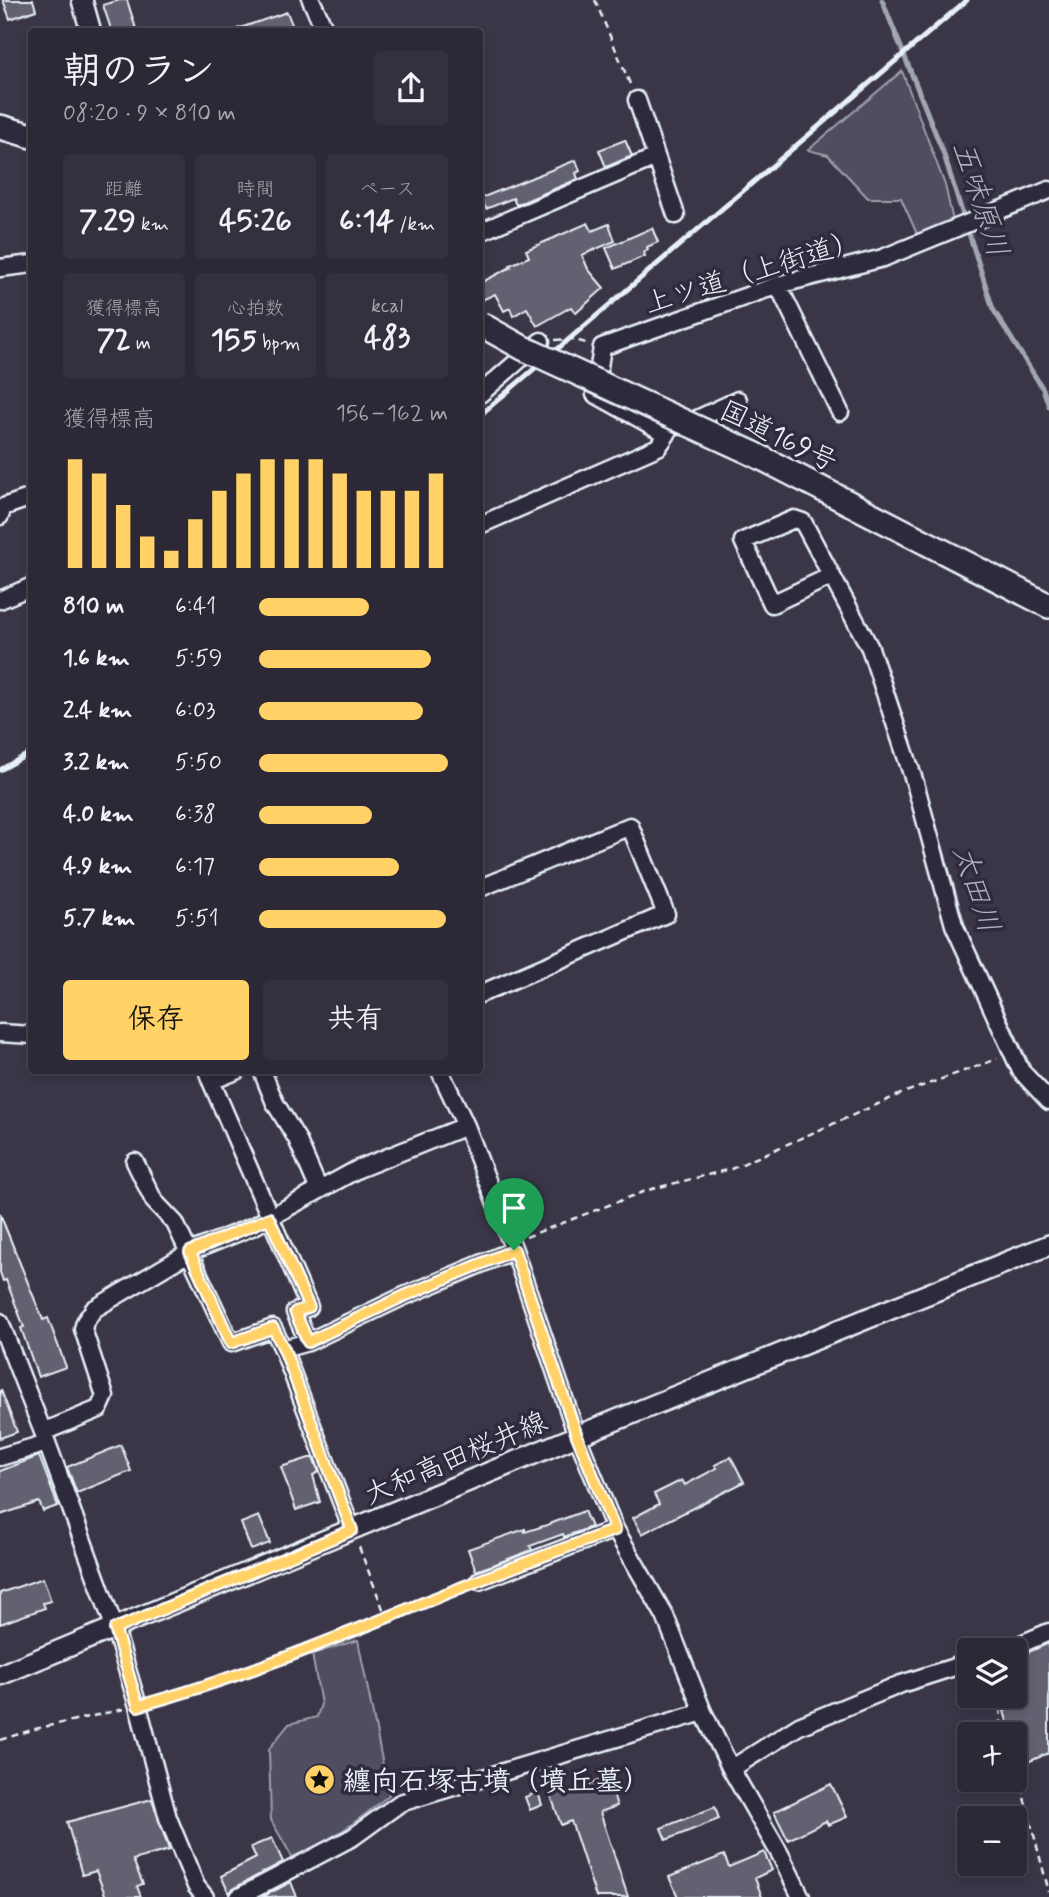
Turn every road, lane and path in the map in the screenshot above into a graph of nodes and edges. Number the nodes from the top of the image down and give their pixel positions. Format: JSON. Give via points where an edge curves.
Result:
{"nodes":[{"id":1,"x":82,"y":0,"type":"edge"},
{"id":2,"x":311,"y":0,"type":"edge"},
{"id":3,"x":595,"y":0,"type":"edge"},
{"id":4,"x":90,"y":28,"type":"edge"},
{"id":5,"x":324,"y":28,"type":"edge"},
{"id":6,"x":637,"y":100,"type":"joint"},
{"id":7,"x":0,"y":127,"type":"edge"},
{"id":8,"x":28,"y":135,"type":"edge"},
{"id":9,"x":656,"y":157,"type":"junction"},
{"id":10,"x":1049,"y":190,"type":"edge"},
{"id":11,"x":676,"y":215,"type":"dead end"},
{"id":12,"x":483,"y":231,"type":"edge"},
{"id":13,"x":28,"y":264,"type":"edge"},
{"id":14,"x":0,"y":268,"type":"edge"},
{"id":15,"x":778,"y":285,"type":"junction"},
{"id":16,"x":483,"y":326,"type":"edge"},
{"id":17,"x":541,"y":341,"type":"joint"},
{"id":18,"x":602,"y":347,"type":"junction"},
{"id":19,"x":483,"y":391,"type":"edge"},
{"id":20,"x":738,"y":400,"type":"dead end"},
{"id":21,"x":840,"y":412,"type":"dead end"},
{"id":22,"x":667,"y":434,"type":"junction"},
{"id":23,"x":28,"y":498,"type":"edge"},
{"id":24,"x":0,"y":516,"type":"edge"},
{"id":25,"x":483,"y":524,"type":"edge"},
{"id":26,"x":831,"y":576,"type":"junction"},
{"id":27,"x":28,"y":588,"type":"edge"},
{"id":28,"x":0,"y":600,"type":"edge"},
{"id":29,"x":1049,"y":606,"type":"edge"},
{"id":30,"x":483,"y":887,"type":"edge"},
{"id":31,"x":483,"y":993,"type":"edge"},
{"id":32,"x":0,"y":1033,"type":"edge"},
{"id":33,"x":28,"y":1035,"type":"edge"},
{"id":34,"x":1013,"y":1053,"type":"junction"},
{"id":35,"x":263,"y":1074,"type":"edge"},
{"id":36,"x":441,"y":1074,"type":"edge"},
{"id":37,"x":209,"y":1076,"type":"edge"},
{"id":38,"x":1049,"y":1101,"type":"edge"},
{"id":39,"x":466,"y":1126,"type":"junction"},
{"id":40,"x":135,"y":1162,"type":"dead end"},
{"id":41,"x":319,"y":1190,"type":"junction"},
{"id":42,"x":269,"y":1218,"type":"junction"},
{"id":43,"x":1049,"y":1245,"type":"edge"},
{"id":44,"x":512,"y":1247,"type":"junction"},
{"id":45,"x":190,"y":1252,"type":"junction"},
{"id":46,"x":0,"y":1322,"type":"edge"},
{"id":47,"x":308,"y":1342,"type":"junction"},
{"id":48,"x":284,"y":1349,"type":"junction"},
{"id":49,"x":577,"y":1436,"type":"junction"},
{"id":50,"x":45,"y":1437,"type":"junction"},
{"id":51,"x":0,"y":1457,"type":"edge"},
{"id":52,"x":352,"y":1530,"type":"junction"},
{"id":53,"x":615,"y":1530,"type":"junction"},
{"id":54,"x":479,"y":1581,"type":"joint"},
{"id":55,"x":387,"y":1619,"type":"junction"},
{"id":56,"x":115,"y":1629,"type":"junction"},
{"id":57,"x":1049,"y":1632,"type":"edge"},
{"id":58,"x":1027,"y":1641,"type":"edge"},
{"id":59,"x":957,"y":1666,"type":"edge"},
{"id":60,"x":0,"y":1675,"type":"edge"},
{"id":61,"x":138,"y":1706,"type":"junction"},
{"id":62,"x":703,"y":1712,"type":"junction"},
{"id":63,"x":0,"y":1741,"type":"edge"},
{"id":64,"x":731,"y":1769,"type":"junction"},
{"id":65,"x":1023,"y":1792,"type":"edge"},
{"id":66,"x":1049,"y":1892,"type":"edge"},
{"id":67,"x":205,"y":1897,"type":"edge"},
{"id":68,"x":239,"y":1897,"type":"edge"},
{"id":69,"x":801,"y":1897,"type":"edge"}],
"edges":[{"from":1,"to":4,"type":"main road"},
{"from":2,"to":5,"type":"street"},
{"from":3,"to":6,"type":"path"},
{"from":6,"to":9,"type":"street"},
{"from":7,"to":8,"type":"highway"},
{"from":9,"to":11,"type":"street"},
{"from":9,"to":12,"type":"street"},
{"from":10,"to":15,"type":"street","name":"上ツ道（上街道）","via":[[883,258]]},
{"from":13,"to":14,"type":"street"},
{"from":15,"to":18,"type":"street","name":"上ツ道（上街道）"},
{"from":15,"to":21,"type":"street"},
{"from":16,"to":29,"type":"highway","name":"国道169号","bridge":true,"via":[[754,454]]},
{"from":17,"to":18,"type":"path","via":[[570,339]]},
{"from":17,"to":19,"type":"street"},
{"from":18,"to":22,"type":"street","via":[[595,394]]},
{"from":20,"to":22,"type":"street"},
{"from":22,"to":25,"type":"street","via":[[658,447]]},
{"from":23,"to":24,"type":"street","via":[[3,507]]},
{"from":26,"to":26,"type":"street","via":[[803,522],[794,519],[743,541],[772,604]]},
{"from":26,"to":34,"type":"street","via":[[870,648],[915,783],[954,925]]},
{"from":27,"to":28,"type":"street"},
{"from":30,"to":31,"type":"street","via":[[630,826],[666,914]]},
{"from":32,"to":33,"type":"street"},
{"from":34,"to":38,"type":"street","via":[[1021,1071]]},
{"from":34,"to":44,"type":"path","via":[[903,1093],[731,1169],[648,1190]]},
{"from":35,"to":41,"type":"street"},
{"from":36,"to":39,"type":"street"},
{"from":37,"to":42,"type":"street"},
{"from":39,"to":41,"type":"street","via":[[358,1169]]},
{"from":39,"to":44,"type":"street"},
{"from":40,"to":45,"type":"street","via":[[154,1201],[176,1223]]},
{"from":41,"to":42,"type":"street"},
{"from":42,"to":45,"type":"street"},
{"from":42,"to":47,"type":"street","via":[[309,1307],[295,1312]]},
{"from":43,"to":49,"type":"main road","name":"大和高田桜井線"},
{"from":44,"to":47,"type":"street"},
{"from":44,"to":49,"type":"street"},
{"from":45,"to":48,"type":"street","via":[[231,1343],[273,1328]]},
{"from":45,"to":50,"type":"street","via":[[94,1309],[83,1329],[105,1396],[99,1409]]},
{"from":46,"to":50,"type":"street"},
{"from":47,"to":48,"type":"street"},
{"from":48,"to":52,"type":"street"},
{"from":49,"to":52,"type":"main road","name":"大和高田桜井線"},
{"from":49,"to":53,"type":"street"},
{"from":50,"to":51,"type":"street"},
{"from":50,"to":56,"type":"street","via":[[95,1589]]},
{"from":52,"to":55,"type":"path"},
{"from":52,"to":56,"type":"main road","name":"大和高田桜井線"},
{"from":53,"to":54,"type":"street"},
{"from":53,"to":62,"type":"street","via":[[665,1616]]},
{"from":54,"to":55,"type":"path"},
{"from":55,"to":61,"type":"path","via":[[195,1690]]},
{"from":56,"to":60,"type":"main road","name":"大和高田桜井線","via":[[57,1645]]},
{"from":56,"to":61,"type":"street"},
{"from":57,"to":58,"type":"street"},
{"from":59,"to":64,"type":"street","via":[[799,1726]]},
{"from":61,"to":63,"type":"path"},
{"from":61,"to":67,"type":"street","via":[[167,1818]]},
{"from":62,"to":64,"type":"street"},
{"from":62,"to":68,"type":"street","via":[[400,1803],[353,1837]]},
{"from":64,"to":69,"type":"street"},
{"from":65,"to":66,"type":"path"}]}
